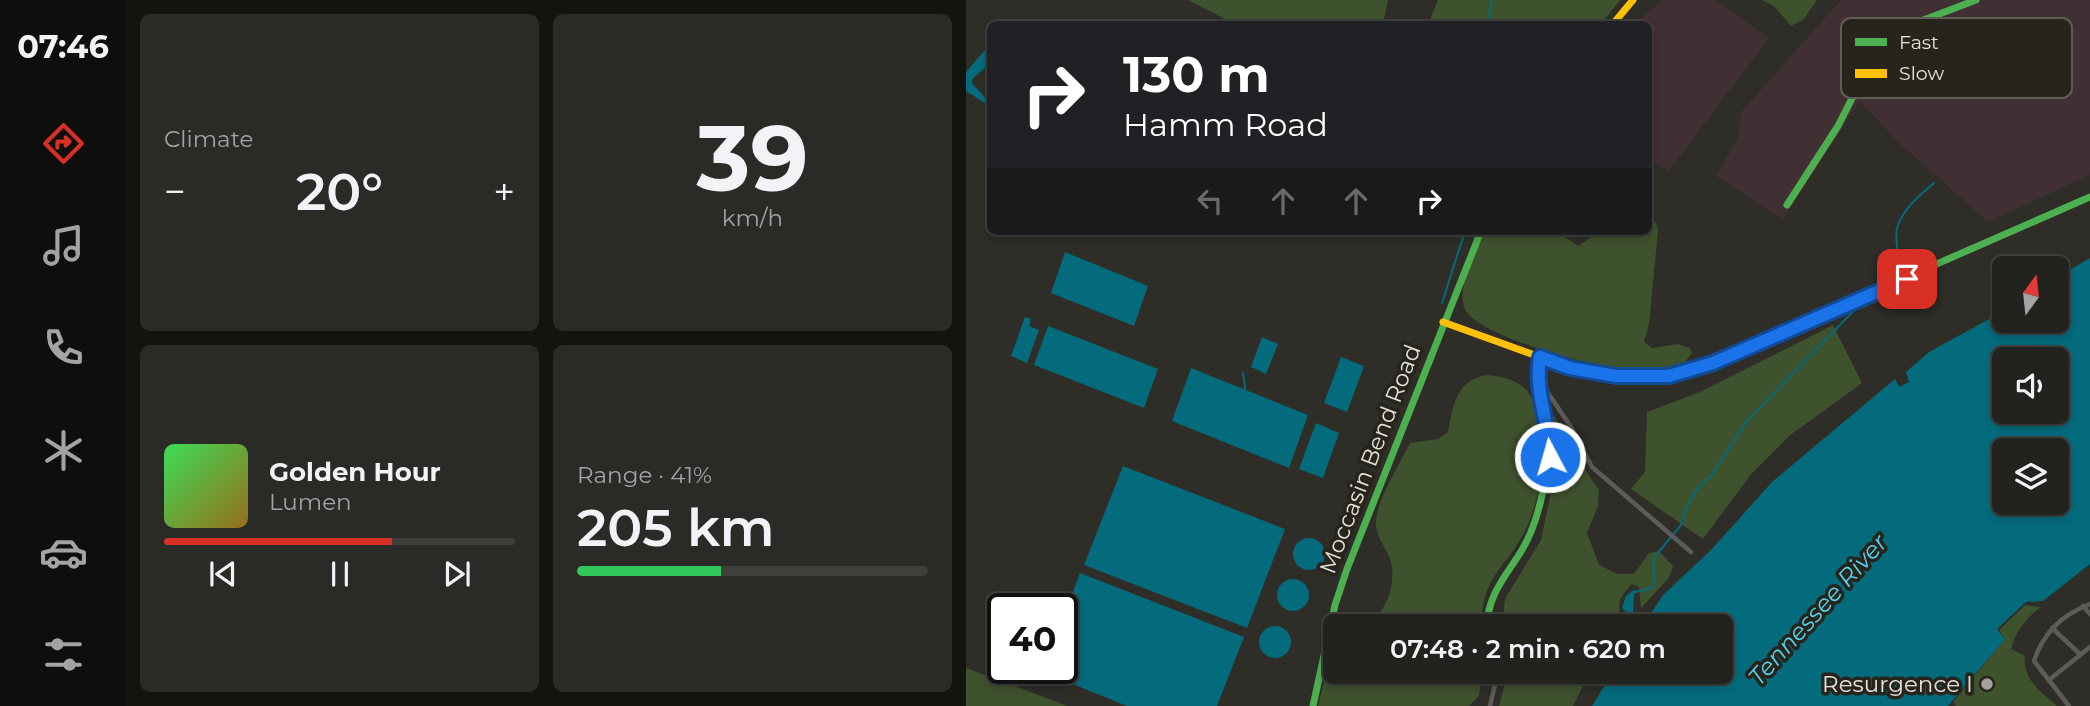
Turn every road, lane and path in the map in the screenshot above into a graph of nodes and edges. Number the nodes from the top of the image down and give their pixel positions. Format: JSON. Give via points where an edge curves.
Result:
{"nodes":[{"id":1,"x":1633,"y":0,"type":"edge"},
{"id":2,"x":1976,"y":0,"type":"edge"},
{"id":3,"x":1926,"y":18,"type":"edge"},
{"id":4,"x":1616,"y":21,"type":"edge"},
{"id":5,"x":1852,"y":98,"type":"edge"},
{"id":6,"x":2090,"y":197,"type":"edge"},
{"id":7,"x":1787,"y":205,"type":"dead end"},
{"id":8,"x":1479,"y":235,"type":"edge"},
{"id":9,"x":1443,"y":322,"type":"junction"},
{"id":10,"x":1540,"y":357,"type":"junction"},
{"id":11,"x":1537,"y":378,"type":"junction"},
{"id":12,"x":1690,"y":552,"type":"dead end"},
{"id":13,"x":2090,"y":604,"type":"edge"},
{"id":14,"x":2084,"y":606,"type":"junction"},
{"id":15,"x":1489,"y":614,"type":"edge"},
{"id":16,"x":2090,"y":614,"type":"edge"},
{"id":17,"x":2052,"y":628,"type":"junction"},
{"id":18,"x":2090,"y":647,"type":"edge"},
{"id":19,"x":2080,"y":654,"type":"junction"},
{"id":20,"x":2049,"y":680,"type":"junction"},
{"id":21,"x":1495,"y":684,"type":"edge"},
{"id":22,"x":1313,"y":706,"type":"edge"},
{"id":23,"x":1490,"y":706,"type":"edge"},
{"id":24,"x":2069,"y":706,"type":"edge"}],
"edges":[{"from":1,"to":4,"type":"street"},
{"from":2,"to":3,"type":"street"},
{"from":5,"to":7,"type":"street"},
{"from":6,"to":10,"type":"street","via":[[1713,363],[1669,376],[1616,376]]},
{"from":8,"to":9,"type":"street","name":"Moccasin Bend Road"},
{"from":9,"to":10,"type":"street"},
{"from":9,"to":22,"type":"street","name":"Moccasin Bend Road","via":[[1344,578]]},
{"from":10,"to":11,"type":"street"},
{"from":11,"to":12,"type":"street","via":[[1592,467]]},
{"from":11,"to":15,"type":"street","via":[[1548,426],[1548,475],[1530,536],[1492,592]]},
{"from":13,"to":14,"type":"street"},
{"from":14,"to":16,"type":"street"},
{"from":14,"to":17,"type":"street"},
{"from":17,"to":19,"type":"street"},
{"from":17,"to":20,"type":"street","via":[[2034,661]]},
{"from":18,"to":19,"type":"street"},
{"from":19,"to":20,"type":"street"},
{"from":20,"to":24,"type":"street"},
{"from":21,"to":23,"type":"street"}]}
